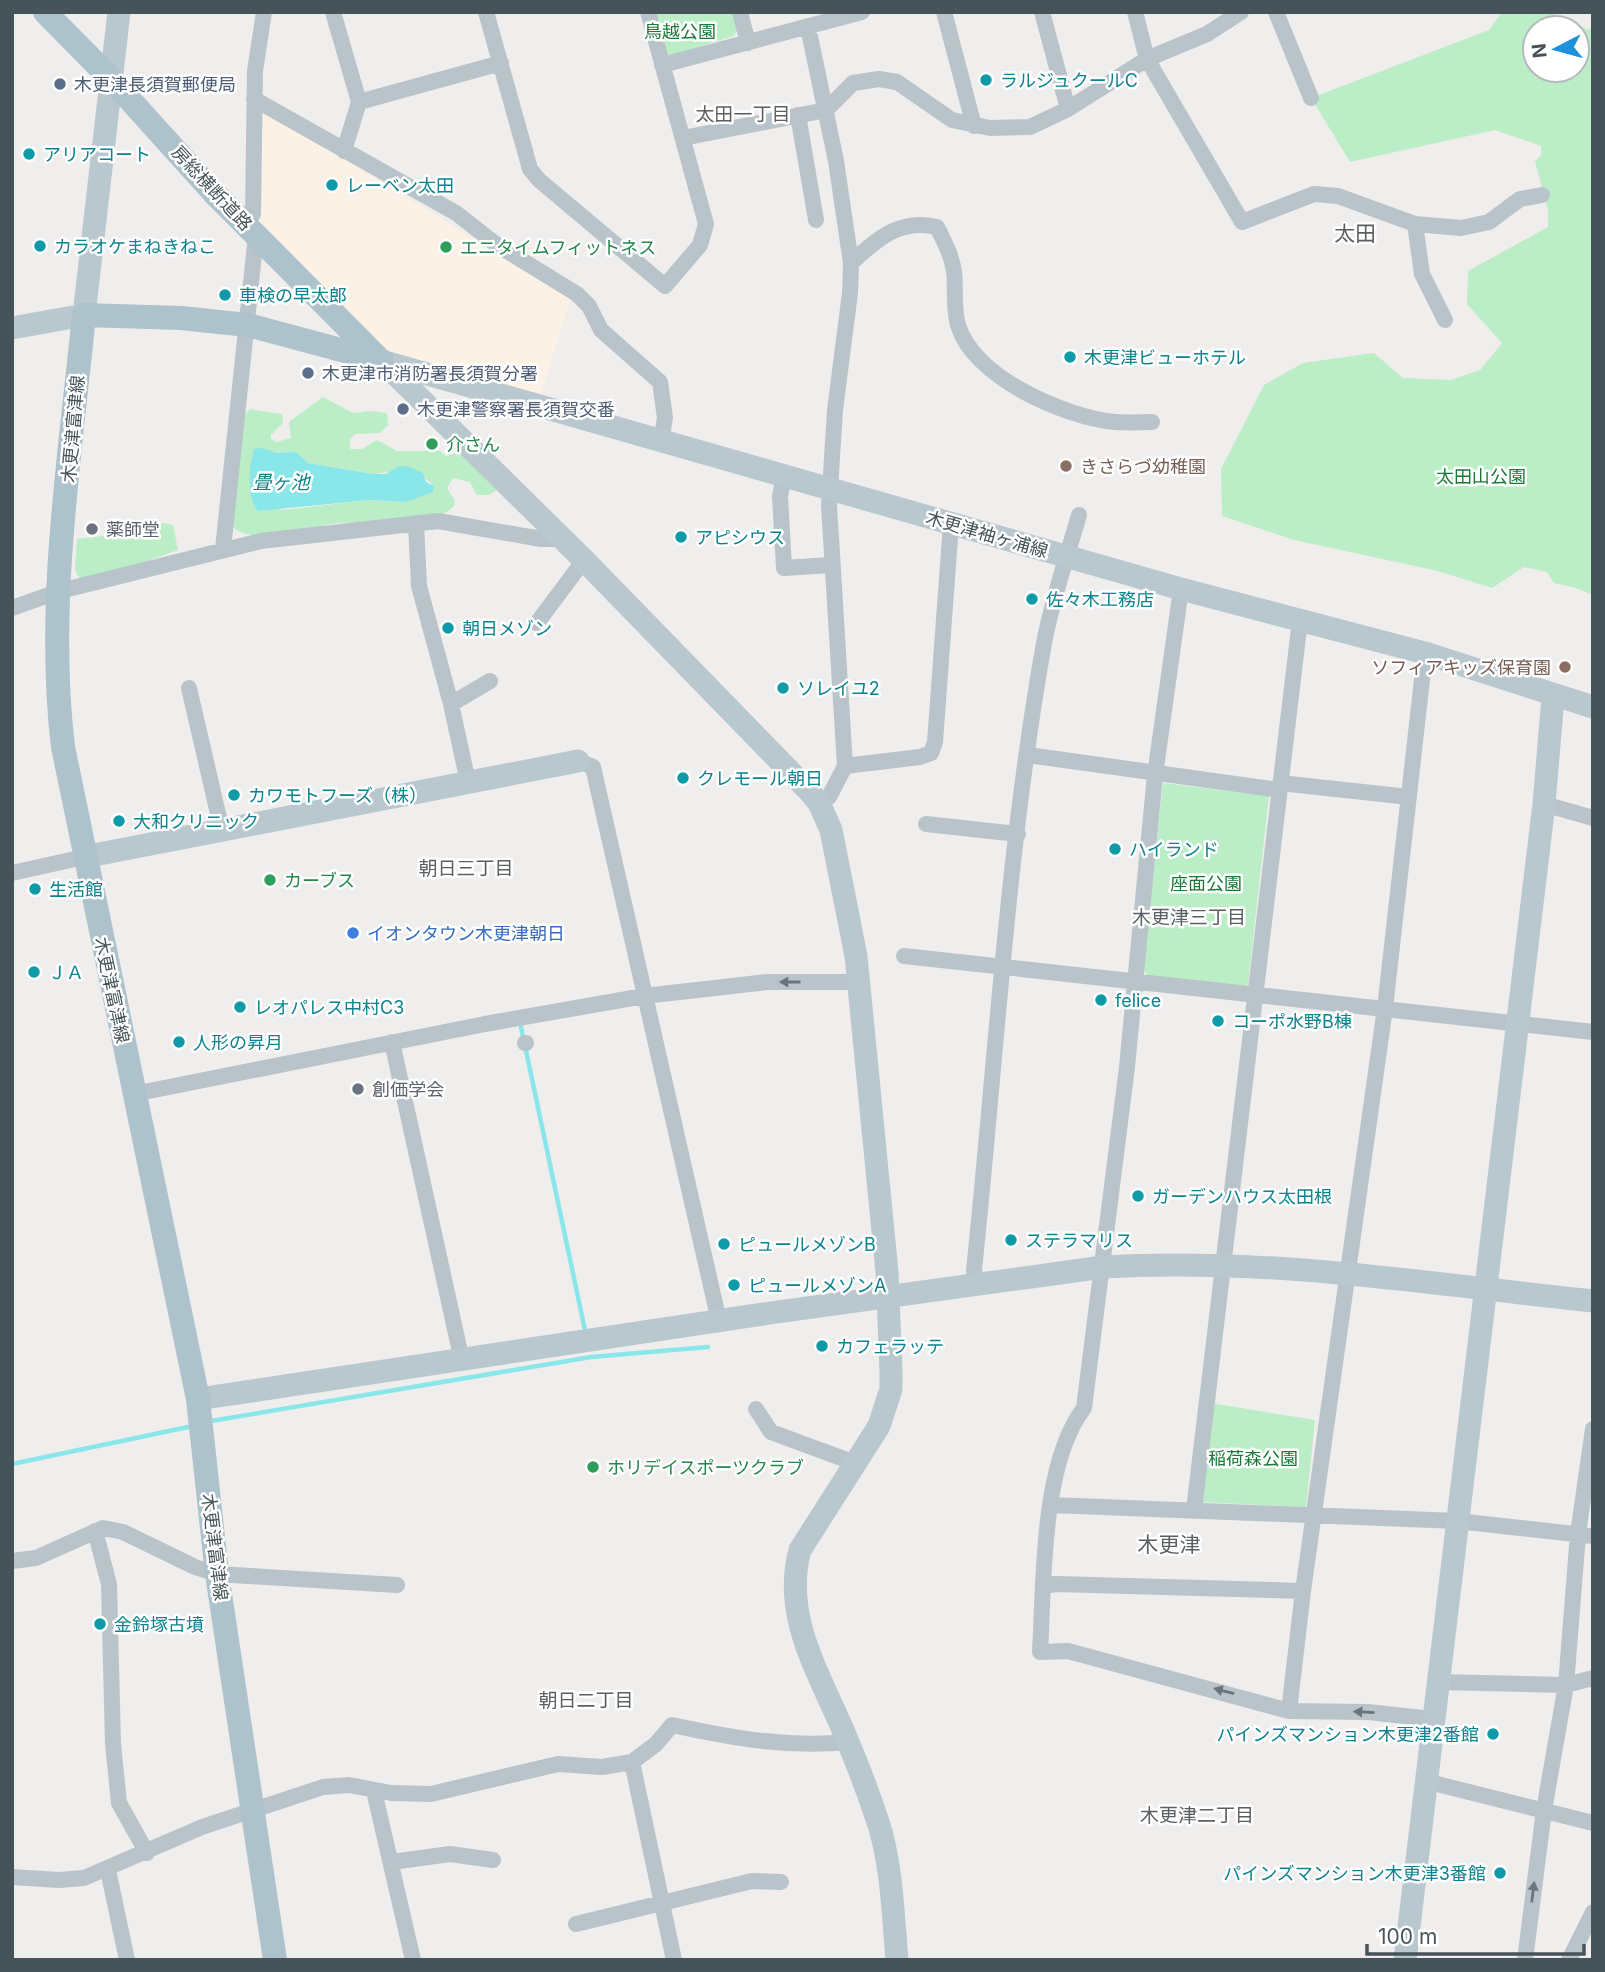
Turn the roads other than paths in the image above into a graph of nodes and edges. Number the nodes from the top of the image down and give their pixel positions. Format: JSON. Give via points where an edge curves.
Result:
{"nodes":[{"id":1,"x":45,"y":12,"type":"edge"},
{"id":2,"x":119,"y":12,"type":"edge"},
{"id":3,"x":264,"y":12,"type":"edge"},
{"id":4,"x":332,"y":12,"type":"edge"},
{"id":5,"x":486,"y":12,"type":"edge"},
{"id":6,"x":648,"y":12,"type":"edge"},
{"id":7,"x":740,"y":12,"type":"edge"},
{"id":8,"x":862,"y":12,"type":"edge"},
{"id":9,"x":944,"y":12,"type":"edge"},
{"id":10,"x":1042,"y":12,"type":"edge"},
{"id":11,"x":1135,"y":12,"type":"edge"},
{"id":12,"x":1241,"y":12,"type":"edge"},
{"id":13,"x":1276,"y":12,"type":"edge"},
{"id":14,"x":839,"y":15,"type":"edge"},
{"id":15,"x":808,"y":27,"type":"junction"},
{"id":16,"x":747,"y":43,"type":"junction"},
{"id":17,"x":1147,"y":59,"type":"junction"},
{"id":18,"x":502,"y":63,"type":"junction"},
{"id":19,"x":662,"y":65,"type":"junction"},
{"id":20,"x":112,"y":80,"type":"junction"},
{"id":21,"x":1311,"y":98,"type":"dead end"},
{"id":22,"x":254,"y":99,"type":"junction"},
{"id":23,"x":359,"y":102,"type":"junction"},
{"id":24,"x":1068,"y":109,"type":"junction"},
{"id":25,"x":826,"y":110,"type":"junction"},
{"id":26,"x":798,"y":115,"type":"junction"},
{"id":27,"x":974,"y":126,"type":"junction"},
{"id":28,"x":683,"y":138,"type":"junction"},
{"id":29,"x":344,"y":151,"type":"junction"},
{"id":30,"x":1542,"y":195,"type":"dead end"},
{"id":31,"x":816,"y":220,"type":"dead end"},
{"id":32,"x":1415,"y":224,"type":"junction"},
{"id":33,"x":251,"y":229,"type":"junction"},
{"id":34,"x":850,"y":263,"type":"junction"},
{"id":35,"x":84,"y":315,"type":"junction"},
{"id":36,"x":1445,"y":320,"type":"dead end"},
{"id":37,"x":248,"y":325,"type":"junction"},
{"id":38,"x":12,"y":328,"type":"edge"},
{"id":39,"x":382,"y":361,"type":"junction"},
{"id":40,"x":1152,"y":422,"type":"dead end"},
{"id":41,"x":662,"y":441,"type":"junction"},
{"id":42,"x":784,"y":476,"type":"junction"},
{"id":43,"x":829,"y":488,"type":"junction"},
{"id":44,"x":1079,"y":515,"type":"dead end"},
{"id":45,"x":416,"y":523,"type":"junction"},
{"id":46,"x":951,"y":524,"type":"junction"},
{"id":47,"x":563,"y":539,"type":"junction"},
{"id":48,"x":223,"y":549,"type":"junction"},
{"id":49,"x":1068,"y":557,"type":"junction"},
{"id":50,"x":584,"y":560,"type":"junction"},
{"id":51,"x":831,"y":565,"type":"junction"},
{"id":52,"x":1181,"y":589,"type":"junction"},
{"id":53,"x":60,"y":591,"type":"junction"},
{"id":54,"x":12,"y":608,"type":"edge"},
{"id":55,"x":1300,"y":620,"type":"junction"},
{"id":56,"x":537,"y":624,"type":"dead end"},
{"id":57,"x":1426,"y":653,"type":"junction"},
{"id":58,"x":489,"y":681,"type":"dead end"},
{"id":59,"x":189,"y":688,"type":"dead end"},
{"id":60,"x":1553,"y":697,"type":"junction"},
{"id":61,"x":451,"y":704,"type":"junction"},
{"id":62,"x":1593,"y":707,"type":"edge"},
{"id":63,"x":1028,"y":755,"type":"junction"},
{"id":64,"x":578,"y":761,"type":"joint"},
{"id":65,"x":845,"y":766,"type":"junction"},
{"id":66,"x":1155,"y":775,"type":"junction"},
{"id":67,"x":468,"y":782,"type":"junction"},
{"id":68,"x":1279,"y":787,"type":"junction"},
{"id":69,"x":1409,"y":797,"type":"junction"},
{"id":70,"x":819,"y":803,"type":"junction"},
{"id":71,"x":1544,"y":804,"type":"junction"},
{"id":72,"x":1593,"y":818,"type":"edge"},
{"id":73,"x":926,"y":824,"type":"dead end"},
{"id":74,"x":222,"y":831,"type":"junction"},
{"id":75,"x":1018,"y":834,"type":"junction"},
{"id":76,"x":84,"y":857,"type":"junction"},
{"id":77,"x":12,"y":873,"type":"edge"},
{"id":78,"x":904,"y":956,"type":"dead end"},
{"id":79,"x":1003,"y":966,"type":"junction"},
{"id":80,"x":859,"y":982,"type":"junction"},
{"id":81,"x":1133,"y":982,"type":"junction"},
{"id":82,"x":1254,"y":994,"type":"junction"},
{"id":83,"x":644,"y":996,"type":"junction"},
{"id":84,"x":1385,"y":1008,"type":"junction"},
{"id":85,"x":1517,"y":1024,"type":"junction"},
{"id":86,"x":1593,"y":1032,"type":"edge"},
{"id":87,"x":392,"y":1042,"type":"junction"},
{"id":88,"x":134,"y":1094,"type":"junction"},
{"id":89,"x":1222,"y":1266,"type":"junction"},
{"id":90,"x":1103,"y":1268,"type":"junction"},
{"id":91,"x":1347,"y":1275,"type":"junction"},
{"id":92,"x":976,"y":1286,"type":"junction"},
{"id":93,"x":1486,"y":1290,"type":"junction"},
{"id":94,"x":888,"y":1297,"type":"junction"},
{"id":95,"x":1593,"y":1301,"type":"edge"},
{"id":96,"x":719,"y":1321,"type":"junction"},
{"id":97,"x":462,"y":1361,"type":"junction"},
{"id":98,"x":198,"y":1399,"type":"junction"},
{"id":99,"x":756,"y":1409,"type":"dead end"},
{"id":100,"x":1593,"y":1429,"type":"edge"},
{"id":101,"x":855,"y":1463,"type":"junction"},
{"id":102,"x":1052,"y":1505,"type":"junction"},
{"id":103,"x":1194,"y":1510,"type":"junction"},
{"id":104,"x":1314,"y":1514,"type":"junction"},
{"id":105,"x":1457,"y":1521,"type":"junction"},
{"id":106,"x":95,"y":1531,"type":"junction"},
{"id":107,"x":1585,"y":1535,"type":"edge"},
{"id":108,"x":12,"y":1560,"type":"edge"},
{"id":109,"x":218,"y":1574,"type":"junction"},
{"id":110,"x":397,"y":1585,"type":"dead end"},
{"id":111,"x":1044,"y":1586,"type":"junction"},
{"id":112,"x":1303,"y":1591,"type":"junction"},
{"id":113,"x":1593,"y":1678,"type":"edge"},
{"id":114,"x":1437,"y":1682,"type":"junction"},
{"id":115,"x":1566,"y":1685,"type":"junction"},
{"id":116,"x":1289,"y":1711,"type":"junction"},
{"id":117,"x":1432,"y":1719,"type":"junction"},
{"id":118,"x":849,"y":1742,"type":"junction"},
{"id":119,"x":632,"y":1762,"type":"junction"},
{"id":120,"x":1425,"y":1781,"type":"junction"},
{"id":121,"x":374,"y":1791,"type":"junction"},
{"id":122,"x":255,"y":1809,"type":"junction"},
{"id":123,"x":1544,"y":1810,"type":"junction"},
{"id":124,"x":1593,"y":1823,"type":"edge"},
{"id":125,"x":147,"y":1853,"type":"junction"},
{"id":126,"x":494,"y":1860,"type":"dead end"},
{"id":127,"x":392,"y":1862,"type":"junction"},
{"id":128,"x":108,"y":1870,"type":"junction"},
{"id":129,"x":12,"y":1877,"type":"edge"},
{"id":130,"x":781,"y":1882,"type":"dead end"},
{"id":131,"x":662,"y":1904,"type":"junction"},
{"id":132,"x":1593,"y":1912,"type":"edge"},
{"id":133,"x":576,"y":1924,"type":"dead end"},
{"id":134,"x":127,"y":1960,"type":"edge"},
{"id":135,"x":275,"y":1960,"type":"edge"},
{"id":136,"x":413,"y":1960,"type":"edge"},
{"id":137,"x":674,"y":1960,"type":"edge"},
{"id":138,"x":897,"y":1960,"type":"edge"},
{"id":139,"x":1405,"y":1960,"type":"edge"},
{"id":140,"x":1525,"y":1960,"type":"edge"},
{"id":141,"x":1569,"y":1960,"type":"edge"}],
"edges":[{"from":1,"to":20,"type":"main road","name":"房総横断道路"},
{"from":2,"to":20,"type":"street"},
{"from":3,"to":22,"type":"street"},
{"from":4,"to":23,"type":"street"},
{"from":5,"to":18,"type":"street"},
{"from":6,"to":19,"type":"street"},
{"from":7,"to":16,"type":"street"},
{"from":8,"to":14,"type":"street"},
{"from":9,"to":27,"type":"street"},
{"from":10,"to":24,"type":"street"},
{"from":11,"to":17,"type":"street"},
{"from":12,"to":17,"type":"street","via":[[1207,34]]},
{"from":13,"to":21,"type":"street"},
{"from":14,"to":15,"type":"street"},
{"from":15,"to":16,"type":"street"},
{"from":15,"to":25,"type":"street"},
{"from":16,"to":19,"type":"street"},
{"from":17,"to":24,"type":"street"},
{"from":17,"to":32,"type":"street","via":[[1242,222],[1314,194],[1338,196]]},
{"from":18,"to":23,"type":"street"},
{"from":18,"to":28,"type":"street","via":[[530,169],[665,286],[700,245],[706,224]]},
{"from":19,"to":28,"type":"street"},
{"from":20,"to":33,"type":"main road","name":"房総横断道路"},
{"from":20,"to":35,"type":"street"},
{"from":22,"to":29,"type":"street"},
{"from":22,"to":33,"type":"street"},
{"from":23,"to":29,"type":"street"},
{"from":24,"to":27,"type":"street","via":[[1030,127]]},
{"from":25,"to":26,"type":"street"},
{"from":25,"to":27,"type":"street","via":[[853,83],[888,79],[952,120]]},
{"from":25,"to":34,"type":"street"},
{"from":26,"to":28,"type":"street"},
{"from":26,"to":31,"type":"street"},
{"from":29,"to":41,"type":"street","via":[[456,213],[490,240],[577,294],[601,330],[660,382],[665,418]]},
{"from":30,"to":32,"type":"street","via":[[1520,199],[1489,222],[1475,226]]},
{"from":32,"to":36,"type":"street","via":[[1422,274]]},
{"from":33,"to":37,"type":"street"},
{"from":33,"to":39,"type":"main road","name":"房総横断道路"},
{"from":34,"to":40,"type":"street","via":[[892,229],[920,223],[937,227],[954,271],[958,326],[980,361],[1039,399],[1069,411],[1114,422]]},
{"from":34,"to":43,"type":"street"},
{"from":35,"to":37,"type":"main road"},
{"from":35,"to":38,"type":"street"},
{"from":35,"to":53,"type":"main road","name":"木更津富津線"},
{"from":37,"to":39,"type":"main road"},
{"from":37,"to":48,"type":"street"},
{"from":39,"to":41,"type":"street","name":"木更津袖ヶ浦線"},
{"from":39,"to":47,"type":"street"},
{"from":41,"to":42,"type":"street","name":"木更津袖ヶ浦線"},
{"from":42,"to":43,"type":"street","name":"木更津袖ヶ浦線"},
{"from":42,"to":51,"type":"street","via":[[780,496],[784,568]]},
{"from":43,"to":46,"type":"street","name":"木更津袖ヶ浦線"},
{"from":43,"to":51,"type":"street"},
{"from":44,"to":49,"type":"street"},
{"from":45,"to":47,"type":"street","via":[[438,521]]},
{"from":45,"to":48,"type":"street"},
{"from":45,"to":61,"type":"street","via":[[419,586]]},
{"from":46,"to":49,"type":"street","name":"木更津袖ヶ浦線"},
{"from":46,"to":65,"type":"street","via":[[931,753]]},
{"from":47,"to":50,"type":"street"},
{"from":48,"to":53,"type":"street"},
{"from":49,"to":52,"type":"street","name":"木更津袖ヶ浦線"},
{"from":49,"to":63,"type":"street","via":[[1044,641]]},
{"from":50,"to":56,"type":"street"},
{"from":50,"to":70,"type":"street"},
{"from":51,"to":65,"type":"street"},
{"from":52,"to":55,"type":"street","name":"木更津袖ヶ浦線"},
{"from":52,"to":66,"type":"street"},
{"from":53,"to":54,"type":"street"},
{"from":53,"to":76,"type":"main road","name":"木更津富津線","via":[[59,710]]},
{"from":55,"to":57,"type":"street","name":"木更津袖ヶ浦線"},
{"from":55,"to":68,"type":"street"},
{"from":57,"to":60,"type":"street","name":"木更津袖ヶ浦線"},
{"from":57,"to":69,"type":"street"},
{"from":58,"to":61,"type":"street"},
{"from":59,"to":74,"type":"street"},
{"from":60,"to":62,"type":"street","name":"木更津袖ヶ浦線"},
{"from":60,"to":71,"type":"street"},
{"from":61,"to":67,"type":"street"},
{"from":63,"to":66,"type":"street"},
{"from":63,"to":75,"type":"street"},
{"from":64,"to":67,"type":"street"},
{"from":64,"to":83,"type":"street","via":[[593,767]]},
{"from":65,"to":70,"type":"street","via":[[829,797]]},
{"from":66,"to":68,"type":"street"},
{"from":66,"to":81,"type":"street"},
{"from":67,"to":74,"type":"street"},
{"from":68,"to":69,"type":"street"},
{"from":68,"to":82,"type":"street"},
{"from":69,"to":84,"type":"street"},
{"from":70,"to":80,"type":"street","via":[[836,849]]},
{"from":71,"to":72,"type":"street"},
{"from":71,"to":85,"type":"street"},
{"from":73,"to":75,"type":"street"},
{"from":74,"to":76,"type":"street"},
{"from":75,"to":79,"type":"street"},
{"from":76,"to":77,"type":"street"},
{"from":76,"to":88,"type":"main road","name":"木更津富津線"},
{"from":78,"to":79,"type":"street"},
{"from":79,"to":81,"type":"street"},
{"from":79,"to":92,"type":"street"},
{"from":80,"to":83,"type":"street","one_way":true,"via":[[767,982]]},
{"from":80,"to":94,"type":"street"},
{"from":81,"to":82,"type":"street"},
{"from":81,"to":90,"type":"street"},
{"from":82,"to":84,"type":"street"},
{"from":82,"to":89,"type":"street"},
{"from":83,"to":87,"type":"street"},
{"from":83,"to":96,"type":"street"},
{"from":84,"to":85,"type":"street"},
{"from":84,"to":91,"type":"street"},
{"from":85,"to":86,"type":"street"},
{"from":85,"to":93,"type":"street"},
{"from":87,"to":88,"type":"street"},
{"from":87,"to":97,"type":"street"},
{"from":88,"to":98,"type":"main road","name":"木更津富津線"},
{"from":89,"to":90,"type":"street"},
{"from":89,"to":91,"type":"street"},
{"from":89,"to":103,"type":"street"},
{"from":90,"to":92,"type":"street"},
{"from":90,"to":102,"type":"street","via":[[1084,1408],[1060,1452]]},
{"from":91,"to":93,"type":"street"},
{"from":91,"to":104,"type":"street"},
{"from":92,"to":94,"type":"street"},
{"from":93,"to":95,"type":"street"},
{"from":93,"to":105,"type":"street"},
{"from":94,"to":96,"type":"street"},
{"from":94,"to":101,"type":"street","via":[[891,1389],[879,1426]]},
{"from":96,"to":97,"type":"street"},
{"from":97,"to":98,"type":"street"},
{"from":98,"to":109,"type":"main road","name":"木更津富津線"},
{"from":99,"to":101,"type":"street","via":[[771,1432]]},
{"from":100,"to":107,"type":"street"},
{"from":101,"to":118,"type":"street","via":[[800,1550],[794,1572],[800,1630]]},
{"from":102,"to":103,"type":"street"},
{"from":102,"to":111,"type":"street"},
{"from":103,"to":104,"type":"street"},
{"from":104,"to":105,"type":"street"},
{"from":104,"to":112,"type":"street"},
{"from":105,"to":107,"type":"street"},
{"from":105,"to":114,"type":"street"},
{"from":106,"to":108,"type":"street","via":[[36,1558]]},
{"from":106,"to":109,"type":"street","via":[[123,1532]]},
{"from":106,"to":125,"type":"street","via":[[108,1584],[119,1802]]},
{"from":107,"to":115,"type":"street"},
{"from":109,"to":110,"type":"street"},
{"from":109,"to":122,"type":"main road","name":"木更津富津線"},
{"from":111,"to":112,"type":"street"},
{"from":116,"to":111,"type":"street","one_way":true,"via":[[1068,1651],[1040,1652]]},
{"from":112,"to":116,"type":"street"},
{"from":113,"to":115,"type":"street"},
{"from":114,"to":115,"type":"street"},
{"from":114,"to":117,"type":"street"},
{"from":115,"to":123,"type":"street"},
{"from":117,"to":116,"type":"street","one_way":true},
{"from":117,"to":120,"type":"street"},
{"from":118,"to":119,"type":"street","via":[[791,1746],[672,1725]]},
{"from":118,"to":138,"type":"street","via":[[879,1825]]},
{"from":119,"to":121,"type":"street","via":[[603,1767],[558,1764],[430,1794]]},
{"from":119,"to":131,"type":"street"},
{"from":120,"to":123,"type":"street"},
{"from":120,"to":139,"type":"street"},
{"from":121,"to":122,"type":"street","via":[[349,1785],[323,1787]]},
{"from":121,"to":127,"type":"street"},
{"from":122,"to":125,"type":"street"},
{"from":122,"to":135,"type":"main road","name":"木更津富津線"},
{"from":123,"to":124,"type":"street"},
{"from":140,"to":123,"type":"street","one_way":true},
{"from":125,"to":128,"type":"street"},
{"from":126,"to":127,"type":"street","via":[[450,1854]]},
{"from":127,"to":136,"type":"street"},
{"from":128,"to":129,"type":"street","via":[[59,1880]]},
{"from":128,"to":134,"type":"street"},
{"from":130,"to":131,"type":"street","via":[[752,1881]]},
{"from":131,"to":133,"type":"street"},
{"from":131,"to":137,"type":"street"},
{"from":132,"to":141,"type":"street"}]}
